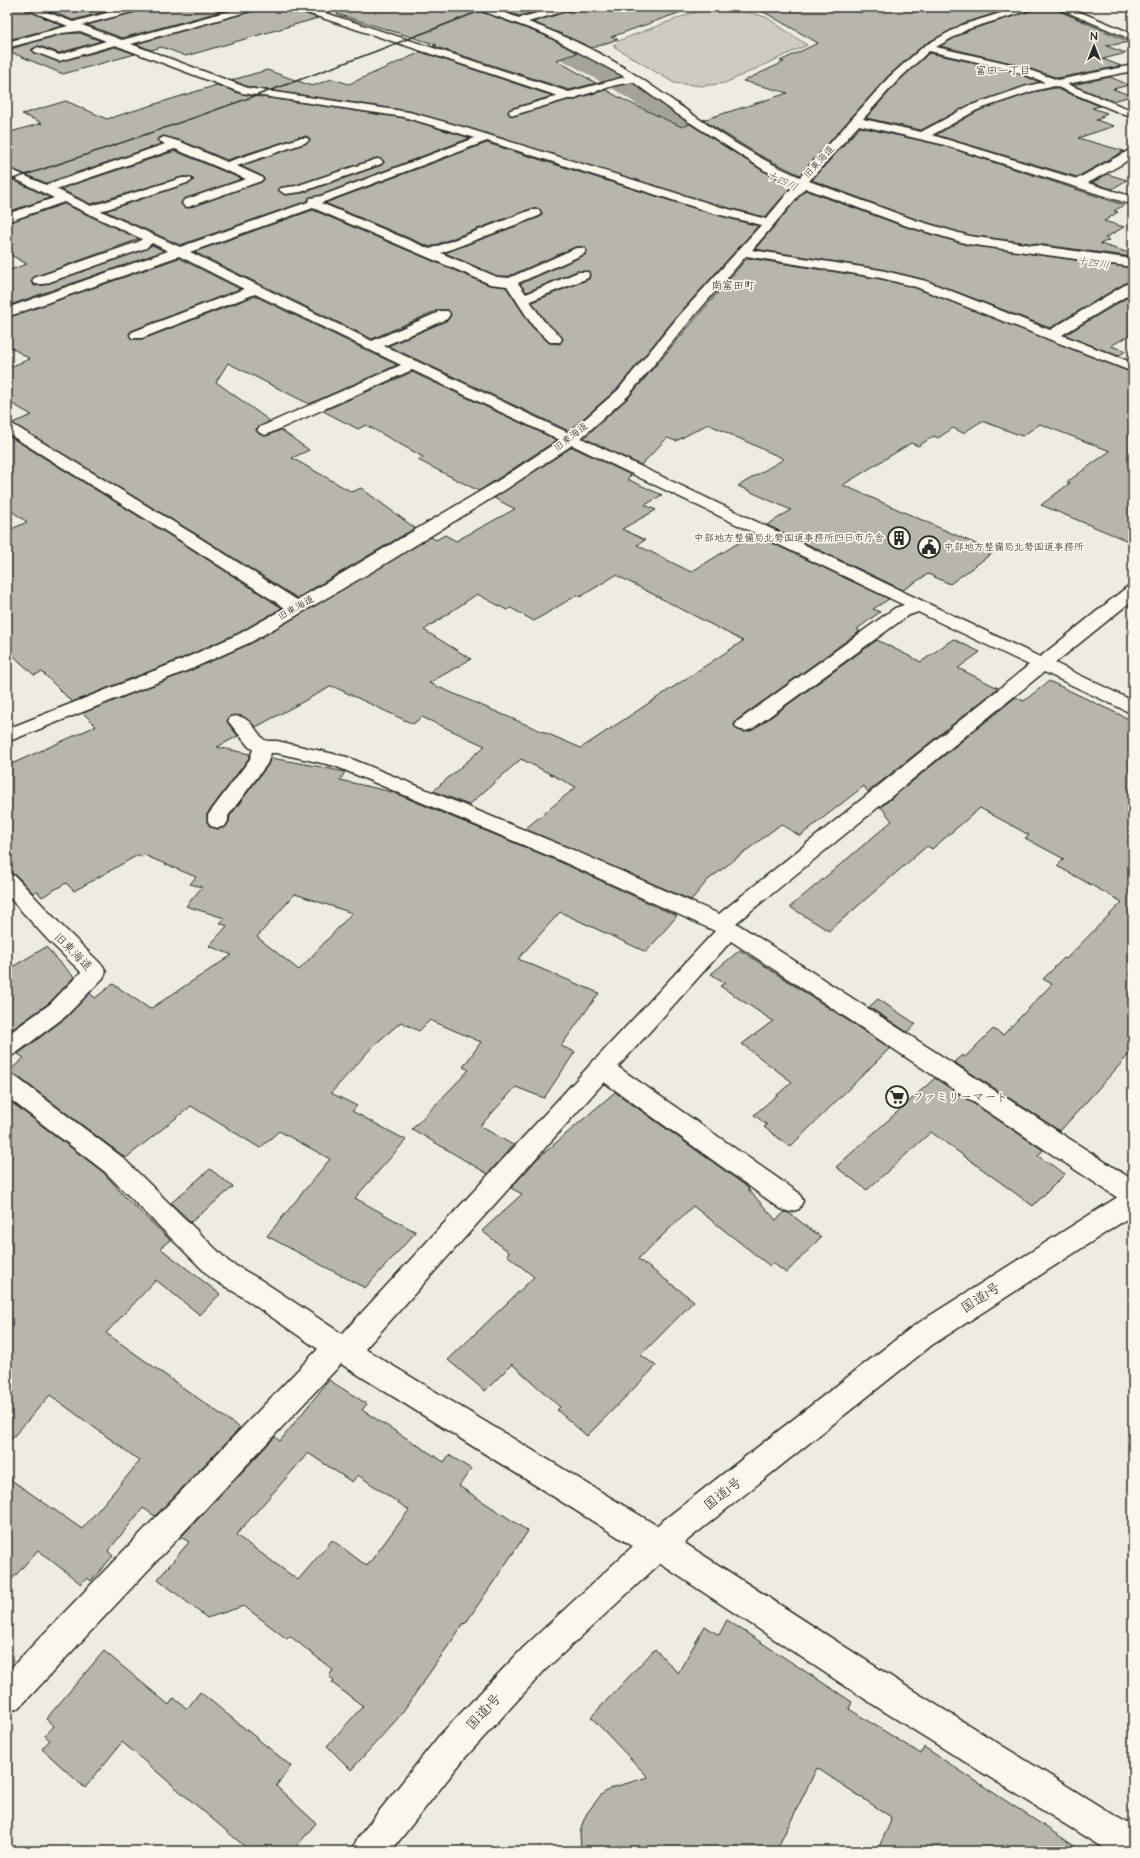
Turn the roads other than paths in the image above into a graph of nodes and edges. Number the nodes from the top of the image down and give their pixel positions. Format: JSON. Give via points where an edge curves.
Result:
{"nodes":[{"id":1,"x":26,"y":7,"type":"edge"},
{"id":2,"x":140,"y":7,"type":"edge"},
{"id":3,"x":254,"y":7,"type":"edge"},
{"id":4,"x":298,"y":7,"type":"edge"},
{"id":5,"x":480,"y":7,"type":"edge"},
{"id":6,"x":569,"y":7,"type":"edge"},
{"id":7,"x":1030,"y":7,"type":"edge"},
{"id":8,"x":1060,"y":7,"type":"edge"},
{"id":9,"x":520,"y":21,"type":"junction"},
{"id":10,"x":76,"y":26,"type":"junction"},
{"id":11,"x":1133,"y":37,"type":"edge"},
{"id":12,"x":119,"y":42,"type":"junction"},
{"id":13,"x":7,"y":44,"type":"edge"},
{"id":14,"x":927,"y":48,"type":"junction"},
{"id":15,"x":38,"y":50,"type":"dead end"},
{"id":16,"x":1133,"y":68,"type":"edge"},
{"id":17,"x":632,"y":80,"type":"junction"},
{"id":18,"x":1054,"y":82,"type":"junction"},
{"id":19,"x":572,"y":96,"type":"junction"},
{"id":20,"x":514,"y":112,"type":"dead end"},
{"id":21,"x":1133,"y":115,"type":"edge"},
{"id":22,"x":857,"y":120,"type":"junction"},
{"id":23,"x":924,"y":135,"type":"junction"},
{"id":24,"x":156,"y":137,"type":"dead end"},
{"id":25,"x":484,"y":138,"type":"junction"},
{"id":26,"x":303,"y":140,"type":"dead end"},
{"id":27,"x":177,"y":144,"type":"junction"},
{"id":28,"x":1133,"y":151,"type":"edge"},
{"id":29,"x":377,"y":162,"type":"dead end"},
{"id":30,"x":1118,"y":162,"type":"junction"},
{"id":31,"x":227,"y":166,"type":"junction"},
{"id":32,"x":1133,"y":167,"type":"edge"},
{"id":33,"x":7,"y":171,"type":"edge"},
{"id":34,"x":186,"y":180,"type":"dead end"},
{"id":35,"x":1079,"y":183,"type":"junction"},
{"id":36,"x":799,"y":187,"type":"junction"},
{"id":37,"x":45,"y":189,"type":"junction"},
{"id":38,"x":65,"y":198,"type":"junction"},
{"id":39,"x":1133,"y":201,"type":"edge"},
{"id":40,"x":188,"y":203,"type":"dead end"},
{"id":41,"x":313,"y":203,"type":"junction"},
{"id":42,"x":91,"y":210,"type":"junction"},
{"id":43,"x":535,"y":212,"type":"dead end"},
{"id":44,"x":7,"y":218,"type":"edge"},
{"id":45,"x":769,"y":223,"type":"junction"},
{"id":46,"x":151,"y":238,"type":"junction"},
{"id":47,"x":580,"y":251,"type":"dead end"},
{"id":48,"x":180,"y":252,"type":"junction"},
{"id":49,"x":742,"y":252,"type":"junction"},
{"id":50,"x":430,"y":253,"type":"junction"},
{"id":51,"x":1133,"y":263,"type":"edge"},
{"id":52,"x":583,"y":275,"type":"dead end"},
{"id":53,"x":39,"y":281,"type":"dead end"},
{"id":54,"x":511,"y":282,"type":"junction"},
{"id":55,"x":1133,"y":286,"type":"edge"},
{"id":56,"x":255,"y":289,"type":"junction"},
{"id":57,"x":522,"y":299,"type":"junction"},
{"id":58,"x":7,"y":313,"type":"edge"},
{"id":59,"x":443,"y":314,"type":"dead end"},
{"id":60,"x":137,"y":335,"type":"dead end"},
{"id":61,"x":1051,"y":336,"type":"junction"},
{"id":62,"x":555,"y":339,"type":"dead end"},
{"id":63,"x":372,"y":346,"type":"junction"},
{"id":64,"x":412,"y":365,"type":"junction"},
{"id":65,"x":1133,"y":368,"type":"edge"},
{"id":66,"x":7,"y":427,"type":"edge"},
{"id":67,"x":265,"y":430,"type":"dead end"},
{"id":68,"x":571,"y":439,"type":"junction"},
{"id":69,"x":1133,"y":592,"type":"edge"},
{"id":70,"x":920,"y":605,"type":"junction"},
{"id":71,"x":297,"y":608,"type":"junction"},
{"id":72,"x":1041,"y":664,"type":"junction"},
{"id":73,"x":1133,"y":708,"type":"edge"},
{"id":74,"x":238,"y":721,"type":"dead end"},
{"id":75,"x":745,"y":725,"type":"dead end"},
{"id":76,"x":7,"y":736,"type":"edge"},
{"id":77,"x":263,"y":747,"type":"junction"},
{"id":78,"x":218,"y":821,"type":"dead end"},
{"id":79,"x":7,"y":881,"type":"edge"},
{"id":80,"x":725,"y":927,"type":"junction"},
{"id":81,"x":7,"y":1048,"type":"edge"},
{"id":82,"x":601,"y":1067,"type":"junction"},
{"id":83,"x":7,"y":1084,"type":"edge"},
{"id":84,"x":1133,"y":1194,"type":"edge"},
{"id":85,"x":790,"y":1201,"type":"dead end"},
{"id":86,"x":1133,"y":1201,"type":"edge"},
{"id":87,"x":341,"y":1349,"type":"junction"},
{"id":88,"x":658,"y":1544,"type":"junction"},
{"id":89,"x":7,"y":1696,"type":"edge"},
{"id":90,"x":1133,"y":1847,"type":"edge"},
{"id":91,"x":369,"y":1851,"type":"edge"}],
"edges":[{"from":1,"to":10,"type":"main road"},
{"from":2,"to":10,"type":"main road"},
{"from":3,"to":12,"type":"main road"},
{"from":4,"to":19,"type":"main road"},
{"from":5,"to":9,"type":"main road"},
{"from":6,"to":9,"type":"main road"},
{"from":7,"to":14,"type":"main road","name":"旧東海道","via":[[965,27]]},
{"from":8,"to":11,"type":"main road"},
{"from":9,"to":17,"type":"main road","via":[[586,50]]},
{"from":10,"to":12,"type":"main road"},
{"from":10,"to":13,"type":"main road"},
{"from":12,"to":15,"type":"main road","via":[[59,58]]},
{"from":12,"to":25,"type":"main road","via":[[246,91],[405,114]]},
{"from":14,"to":18,"type":"main road","via":[[986,60]]},
{"from":14,"to":22,"type":"main road","name":"旧東海道","via":[[893,79]]},
{"from":16,"to":18,"type":"main road"},
{"from":17,"to":19,"type":"main road","via":[[615,82]]},
{"from":17,"to":36,"type":"main road"},
{"from":18,"to":21,"type":"main road"},
{"from":18,"to":23,"type":"main road","via":[[973,108]]},
{"from":19,"to":20,"type":"main road"},
{"from":22,"to":23,"type":"main road"},
{"from":22,"to":36,"type":"main road","name":"旧東海道"},
{"from":23,"to":35,"type":"main road"},
{"from":24,"to":27,"type":"main road"},
{"from":25,"to":41,"type":"main road"},
{"from":25,"to":45,"type":"main road","via":[[717,210]]},
{"from":26,"to":31,"type":"main road"},
{"from":27,"to":31,"type":"main road"},
{"from":27,"to":37,"type":"main road"},
{"from":28,"to":30,"type":"main road"},
{"from":29,"to":41,"type":"main road","via":[[297,190],[283,190]]},
{"from":30,"to":32,"type":"main road"},
{"from":30,"to":35,"type":"main road"},
{"from":31,"to":40,"type":"main road","via":[[257,179]]},
{"from":33,"to":37,"type":"main road"},
{"from":34,"to":42,"type":"main road"},
{"from":35,"to":39,"type":"main road"},
{"from":36,"to":45,"type":"main road","name":"旧東海道"},
{"from":36,"to":51,"type":"main road","via":[[968,240]]},
{"from":37,"to":38,"type":"main road"},
{"from":38,"to":42,"type":"main road"},
{"from":38,"to":44,"type":"main road"},
{"from":41,"to":48,"type":"main road"},
{"from":41,"to":50,"type":"main road"},
{"from":42,"to":46,"type":"main road"},
{"from":43,"to":50,"type":"main road"},
{"from":45,"to":49,"type":"main road","name":"旧東海道"},
{"from":46,"to":48,"type":"main road"},
{"from":46,"to":53,"type":"main road","via":[[142,245]]},
{"from":47,"to":54,"type":"main road"},
{"from":48,"to":56,"type":"main road"},
{"from":48,"to":58,"type":"main road"},
{"from":49,"to":61,"type":"main road","via":[[905,279]]},
{"from":49,"to":68,"type":"main road","name":"旧東海道","via":[[624,393]]},
{"from":50,"to":54,"type":"main road","via":[[495,281]]},
{"from":52,"to":57,"type":"main road"},
{"from":54,"to":57,"type":"main road"},
{"from":55,"to":61,"type":"main road"},
{"from":56,"to":60,"type":"main road"},
{"from":56,"to":63,"type":"main road"},
{"from":57,"to":62,"type":"main road","via":[[538,323]]},
{"from":59,"to":63,"type":"main road"},
{"from":61,"to":65,"type":"main road"},
{"from":63,"to":64,"type":"main road"},
{"from":64,"to":67,"type":"main road"},
{"from":64,"to":68,"type":"main road"},
{"from":66,"to":71,"type":"main road","via":[[218,556]]},
{"from":68,"to":70,"type":"main road"},
{"from":68,"to":71,"type":"main road","name":"旧東海道","via":[[502,485]]},
{"from":69,"to":72,"type":"main road"},
{"from":70,"to":72,"type":"main road"},
{"from":70,"to":75,"type":"main road","via":[[901,612]]},
{"from":71,"to":76,"type":"main road","name":"旧東海道","via":[[245,638],[198,659]]},
{"from":72,"to":73,"type":"main road"},
{"from":72,"to":80,"type":"main road"},
{"from":74,"to":77,"type":"main road","via":[[256,743]]},
{"from":77,"to":78,"type":"main road","via":[[260,760],[218,815]]},
{"from":77,"to":80,"type":"main road","via":[[277,747],[340,761],[566,855]]},
{"from":79,"to":81,"type":"main road","name":"旧東海道","via":[[95,972],[58,1010]]},
{"from":80,"to":82,"type":"main road"},
{"from":80,"to":84,"type":"main road"},
{"from":82,"to":85,"type":"main road"},
{"from":82,"to":87,"type":"main road"},
{"from":83,"to":87,"type":"main road","via":[[113,1164],[220,1270]]},
{"from":86,"to":88,"type":"main road","name":"国道1号","via":[[922,1336]]},
{"from":87,"to":88,"type":"main road"},
{"from":87,"to":89,"type":"main road"},
{"from":88,"to":90,"type":"main road","via":[[889,1695]]},
{"from":88,"to":91,"type":"main road","name":"国道1号","via":[[529,1664],[451,1748]]}]}
